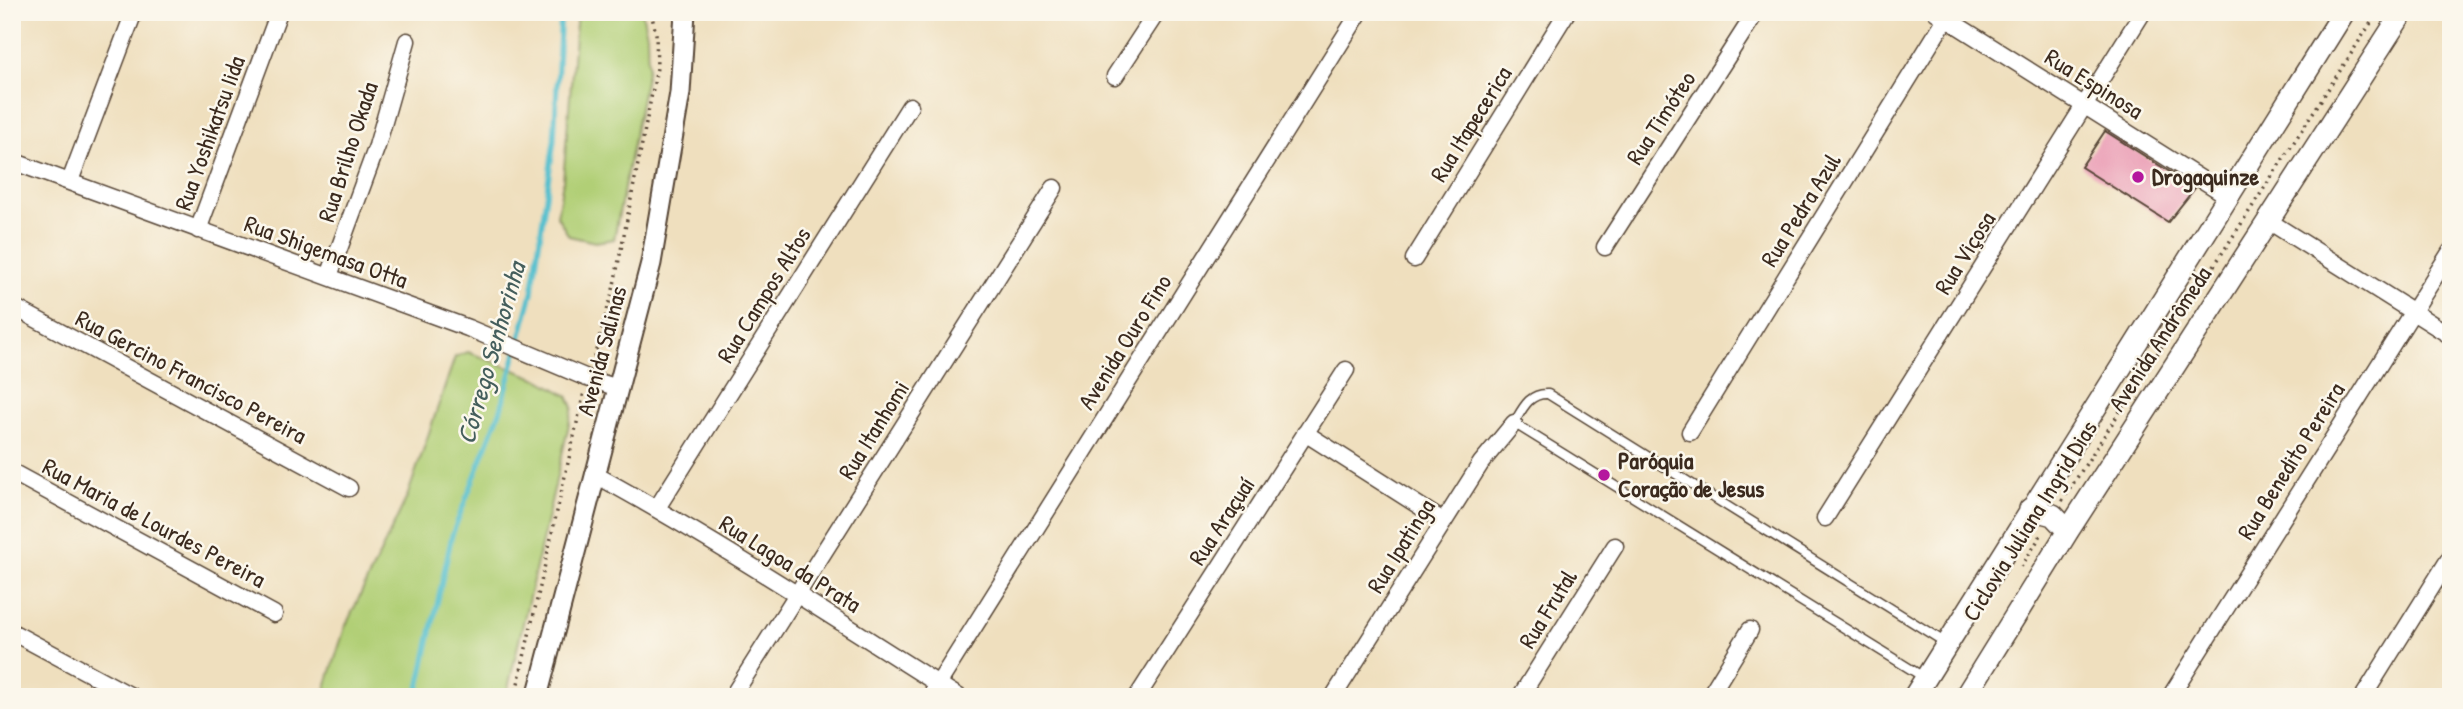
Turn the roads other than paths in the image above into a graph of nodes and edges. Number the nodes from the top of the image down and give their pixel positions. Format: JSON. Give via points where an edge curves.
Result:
{"nodes":[{"id":1,"x":134,"y":12,"type":"edge"},
{"id":2,"x":278,"y":12,"type":"edge"},
{"id":3,"x":685,"y":12,"type":"edge"},
{"id":4,"x":1157,"y":12,"type":"edge"},
{"id":5,"x":1360,"y":12,"type":"edge"},
{"id":6,"x":1567,"y":12,"type":"edge"},
{"id":7,"x":1756,"y":12,"type":"edge"},
{"id":8,"x":2143,"y":12,"type":"edge"},
{"id":9,"x":2344,"y":12,"type":"edge"},
{"id":10,"x":2403,"y":12,"type":"edge"},
{"id":11,"x":1944,"y":14,"type":"edge"},
{"id":12,"x":407,"y":41,"type":"dead end"},
{"id":13,"x":1115,"y":76,"type":"dead end"},
{"id":14,"x":910,"y":106,"type":"dead end"},
{"id":15,"x":2086,"y":106,"type":"junction"},
{"id":16,"x":14,"y":162,"type":"edge"},
{"id":17,"x":70,"y":181,"type":"junction"},
{"id":18,"x":1054,"y":188,"type":"dead end"},
{"id":19,"x":2228,"y":196,"type":"junction"},
{"id":20,"x":2258,"y":215,"type":"junction"},
{"id":21,"x":198,"y":230,"type":"junction"},
{"id":22,"x":1605,"y":247,"type":"dead end"},
{"id":23,"x":2451,"y":251,"type":"edge"},
{"id":24,"x":1414,"y":259,"type":"dead end"},
{"id":25,"x":329,"y":276,"type":"junction"},
{"id":26,"x":12,"y":306,"type":"edge"},
{"id":27,"x":2411,"y":311,"type":"junction"},
{"id":28,"x":2451,"y":336,"type":"edge"},
{"id":29,"x":1346,"y":370,"type":"dead end"},
{"id":30,"x":618,"y":388,"type":"junction"},
{"id":31,"x":1514,"y":423,"type":"junction"},
{"id":32,"x":1690,"y":432,"type":"dead end"},
{"id":33,"x":1305,"y":433,"type":"junction"},
{"id":34,"x":12,"y":472,"type":"edge"},
{"id":35,"x":594,"y":474,"type":"junction"},
{"id":36,"x":349,"y":488,"type":"dead end"},
{"id":37,"x":657,"y":508,"type":"junction"},
{"id":38,"x":2030,"y":509,"type":"junction"},
{"id":39,"x":1825,"y":518,"type":"dead end"},
{"id":40,"x":1443,"y":521,"type":"junction"},
{"id":41,"x":2068,"y":531,"type":"junction"},
{"id":42,"x":1615,"y":546,"type":"dead end"},
{"id":43,"x":2451,"y":556,"type":"edge"},
{"id":44,"x":797,"y":594,"type":"junction"},
{"id":45,"x":274,"y":614,"type":"dead end"},
{"id":46,"x":1750,"y":630,"type":"dead end"},
{"id":47,"x":12,"y":632,"type":"edge"},
{"id":48,"x":1946,"y":643,"type":"junction"},
{"id":49,"x":1925,"y":678,"type":"junction"},
{"id":50,"x":934,"y":690,"type":"edge"},
{"id":51,"x":1957,"y":691,"type":"edge"},
{"id":52,"x":133,"y":697,"type":"edge"},
{"id":53,"x":537,"y":697,"type":"edge"},
{"id":54,"x":732,"y":697,"type":"edge"},
{"id":55,"x":959,"y":697,"type":"edge"},
{"id":56,"x":1137,"y":697,"type":"edge"},
{"id":57,"x":1333,"y":697,"type":"edge"},
{"id":58,"x":1520,"y":697,"type":"edge"},
{"id":59,"x":1709,"y":697,"type":"edge"},
{"id":60,"x":1914,"y":697,"type":"edge"},
{"id":61,"x":2170,"y":697,"type":"edge"},
{"id":62,"x":2363,"y":697,"type":"edge"}],
"edges":[{"from":1,"to":17,"type":"street"},
{"from":2,"to":21,"type":"street","name":"Rua Yoshikatsu Iida"},
{"from":3,"to":30,"type":"street","name":"Avenida Salinas","via":[[680,93],[651,263]]},
{"from":4,"to":13,"type":"street"},
{"from":5,"to":50,"type":"street","name":"Avenida Ouro Fino"},
{"from":6,"to":24,"type":"street","name":"Rua Itapecerica"},
{"from":7,"to":22,"type":"street","name":"Rua Timóteo"},
{"from":8,"to":15,"type":"street","name":"Rua Viçosa"},
{"from":9,"to":19,"type":"main road","name":"Avenida Andrômeda"},
{"from":10,"to":20,"type":"main road","name":"Avenida Andrômeda"},
{"from":11,"to":15,"type":"street","name":"Rua Espinosa"},
{"from":11,"to":32,"type":"street","name":"Rua Pedra Azul"},
{"from":12,"to":25,"type":"street","name":"Rua Brilho Okada","via":[[377,146]]},
{"from":14,"to":37,"type":"street","name":"Rua Campos Altos"},
{"from":15,"to":19,"type":"street","name":"Rua Espinosa"},
{"from":15,"to":39,"type":"street","name":"Rua Viçosa"},
{"from":16,"to":17,"type":"street","name":"Rua Shigemasa Otta"},
{"from":17,"to":21,"type":"street","name":"Rua Shigemasa Otta"},
{"from":18,"to":44,"type":"street","name":"Rua Itanhomi"},
{"from":19,"to":38,"type":"main road","name":"Avenida Andrômeda"},
{"from":20,"to":27,"type":"street"},
{"from":20,"to":41,"type":"main road","name":"Avenida Andrômeda"},
{"from":21,"to":25,"type":"street","name":"Rua Shigemasa Otta"},
{"from":23,"to":27,"type":"street","name":"Rua Benedito Pereira"},
{"from":25,"to":30,"type":"street","name":"Rua Shigemasa Otta"},
{"from":26,"to":36,"type":"street","name":"Rua Gercino Francisco Pereira"},
{"from":27,"to":28,"type":"street"},
{"from":27,"to":61,"type":"street","name":"Rua Benedito Pereira"},
{"from":29,"to":33,"type":"street","name":"Rua Araçuaí"},
{"from":30,"to":35,"type":"street","name":"Avenida Salinas"},
{"from":31,"to":40,"type":"street","name":"Rua Ipatinga"},
{"from":31,"to":48,"type":"lane","via":[[1530,397],[1548,394]]},
{"from":31,"to":49,"type":"lane"},
{"from":33,"to":40,"type":"street"},
{"from":33,"to":56,"type":"street","name":"Rua Araçuaí"},
{"from":34,"to":45,"type":"street","name":"Rua Maria de Lourdes Pereira"},
{"from":35,"to":37,"type":"street","name":"Rua Lagoa da Prata"},
{"from":35,"to":53,"type":"street","name":"Avenida Salinas"},
{"from":37,"to":44,"type":"street","name":"Rua Lagoa da Prata"},
{"from":38,"to":41,"type":"main road","via":[[2053,515]]},
{"from":38,"to":48,"type":"main road","name":"Avenida Andrômeda"},
{"from":40,"to":57,"type":"street","name":"Rua Ipatinga"},
{"from":41,"to":51,"type":"main road","name":"Avenida Andrômeda"},
{"from":42,"to":58,"type":"street","name":"Rua Frutal"},
{"from":43,"to":62,"type":"street"},
{"from":44,"to":50,"type":"street","name":"Rua Lagoa da Prata"},
{"from":44,"to":54,"type":"street","name":"Rua Itanhomi"},
{"from":46,"to":59,"type":"street"},
{"from":47,"to":52,"type":"street"},
{"from":48,"to":49,"type":"main road","name":"Avenida Andrômeda"},
{"from":49,"to":60,"type":"main road","name":"Avenida Andrômeda"},
{"from":50,"to":55,"type":"street","name":"Rua Lagoa da Prata"}]}
